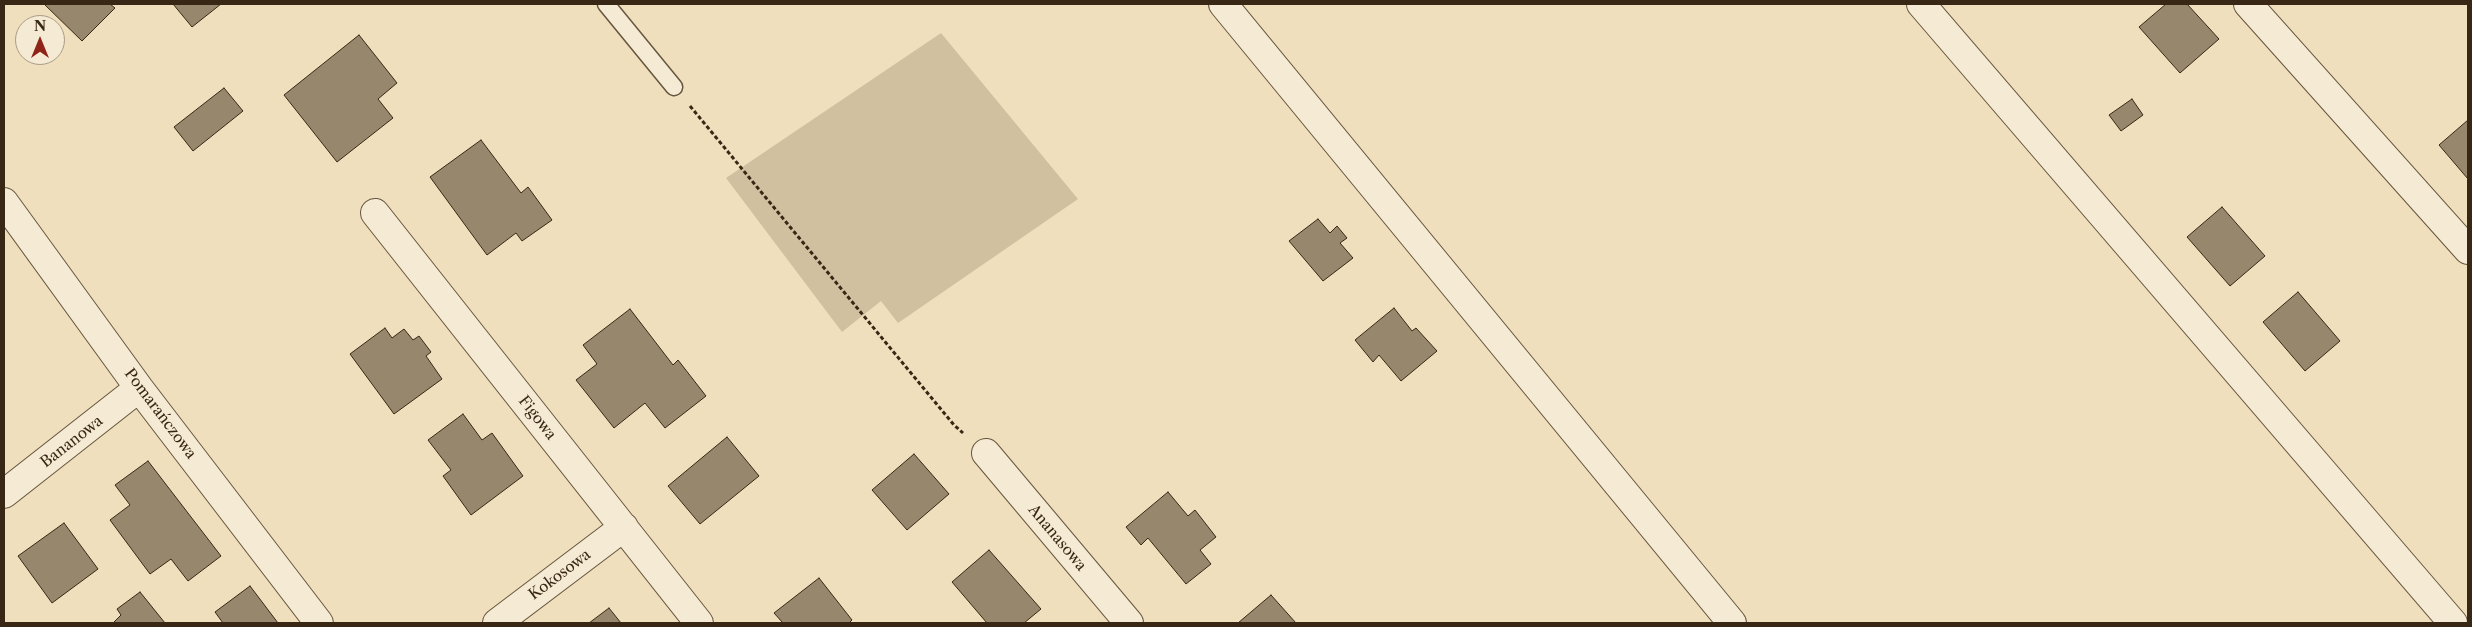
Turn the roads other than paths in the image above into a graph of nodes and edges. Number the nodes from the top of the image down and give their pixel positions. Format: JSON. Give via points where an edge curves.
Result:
{"nodes":[{"id":1,"x":606,"y":4,"type":"edge"},
{"id":2,"x":1223,"y":4,"type":"edge"},
{"id":3,"x":1921,"y":4,"type":"edge"},
{"id":4,"x":2248,"y":4,"type":"edge"},
{"id":5,"x":674,"y":87,"type":"road end"},
{"id":6,"x":4,"y":202,"type":"edge"},
{"id":7,"x":375,"y":213,"type":"dead end"},
{"id":8,"x":2468,"y":250,"type":"edge"},
{"id":9,"x":139,"y":388,"type":"junction"},
{"id":10,"x":986,"y":452,"type":"road end"},
{"id":11,"x":4,"y":494,"type":"edge"},
{"id":12,"x":624,"y":527,"type":"junction"},
{"id":13,"x":320,"y":623,"type":"edge"},
{"id":14,"x":497,"y":623,"type":"edge"},
{"id":15,"x":699,"y":623,"type":"edge"},
{"id":16,"x":1129,"y":623,"type":"edge"},
{"id":17,"x":1732,"y":623,"type":"edge"},
{"id":18,"x":2453,"y":623,"type":"edge"}],
"edges":[{"from":1,"to":5,"type":"lane"},
{"from":2,"to":17,"type":"street"},
{"from":3,"to":18,"type":"street"},
{"from":4,"to":8,"type":"street"},
{"from":6,"to":9,"type":"street","name":"Pomarańczowa"},
{"from":7,"to":12,"type":"street","name":"Figowa"},
{"from":9,"to":11,"type":"street","name":"Bananowa"},
{"from":9,"to":13,"type":"street","name":"Pomarańczowa"},
{"from":10,"to":16,"type":"street","name":"Ananasowa"},
{"from":12,"to":14,"type":"street","name":"Kokosowa"},
{"from":12,"to":15,"type":"street","name":"Figowa"}]}
